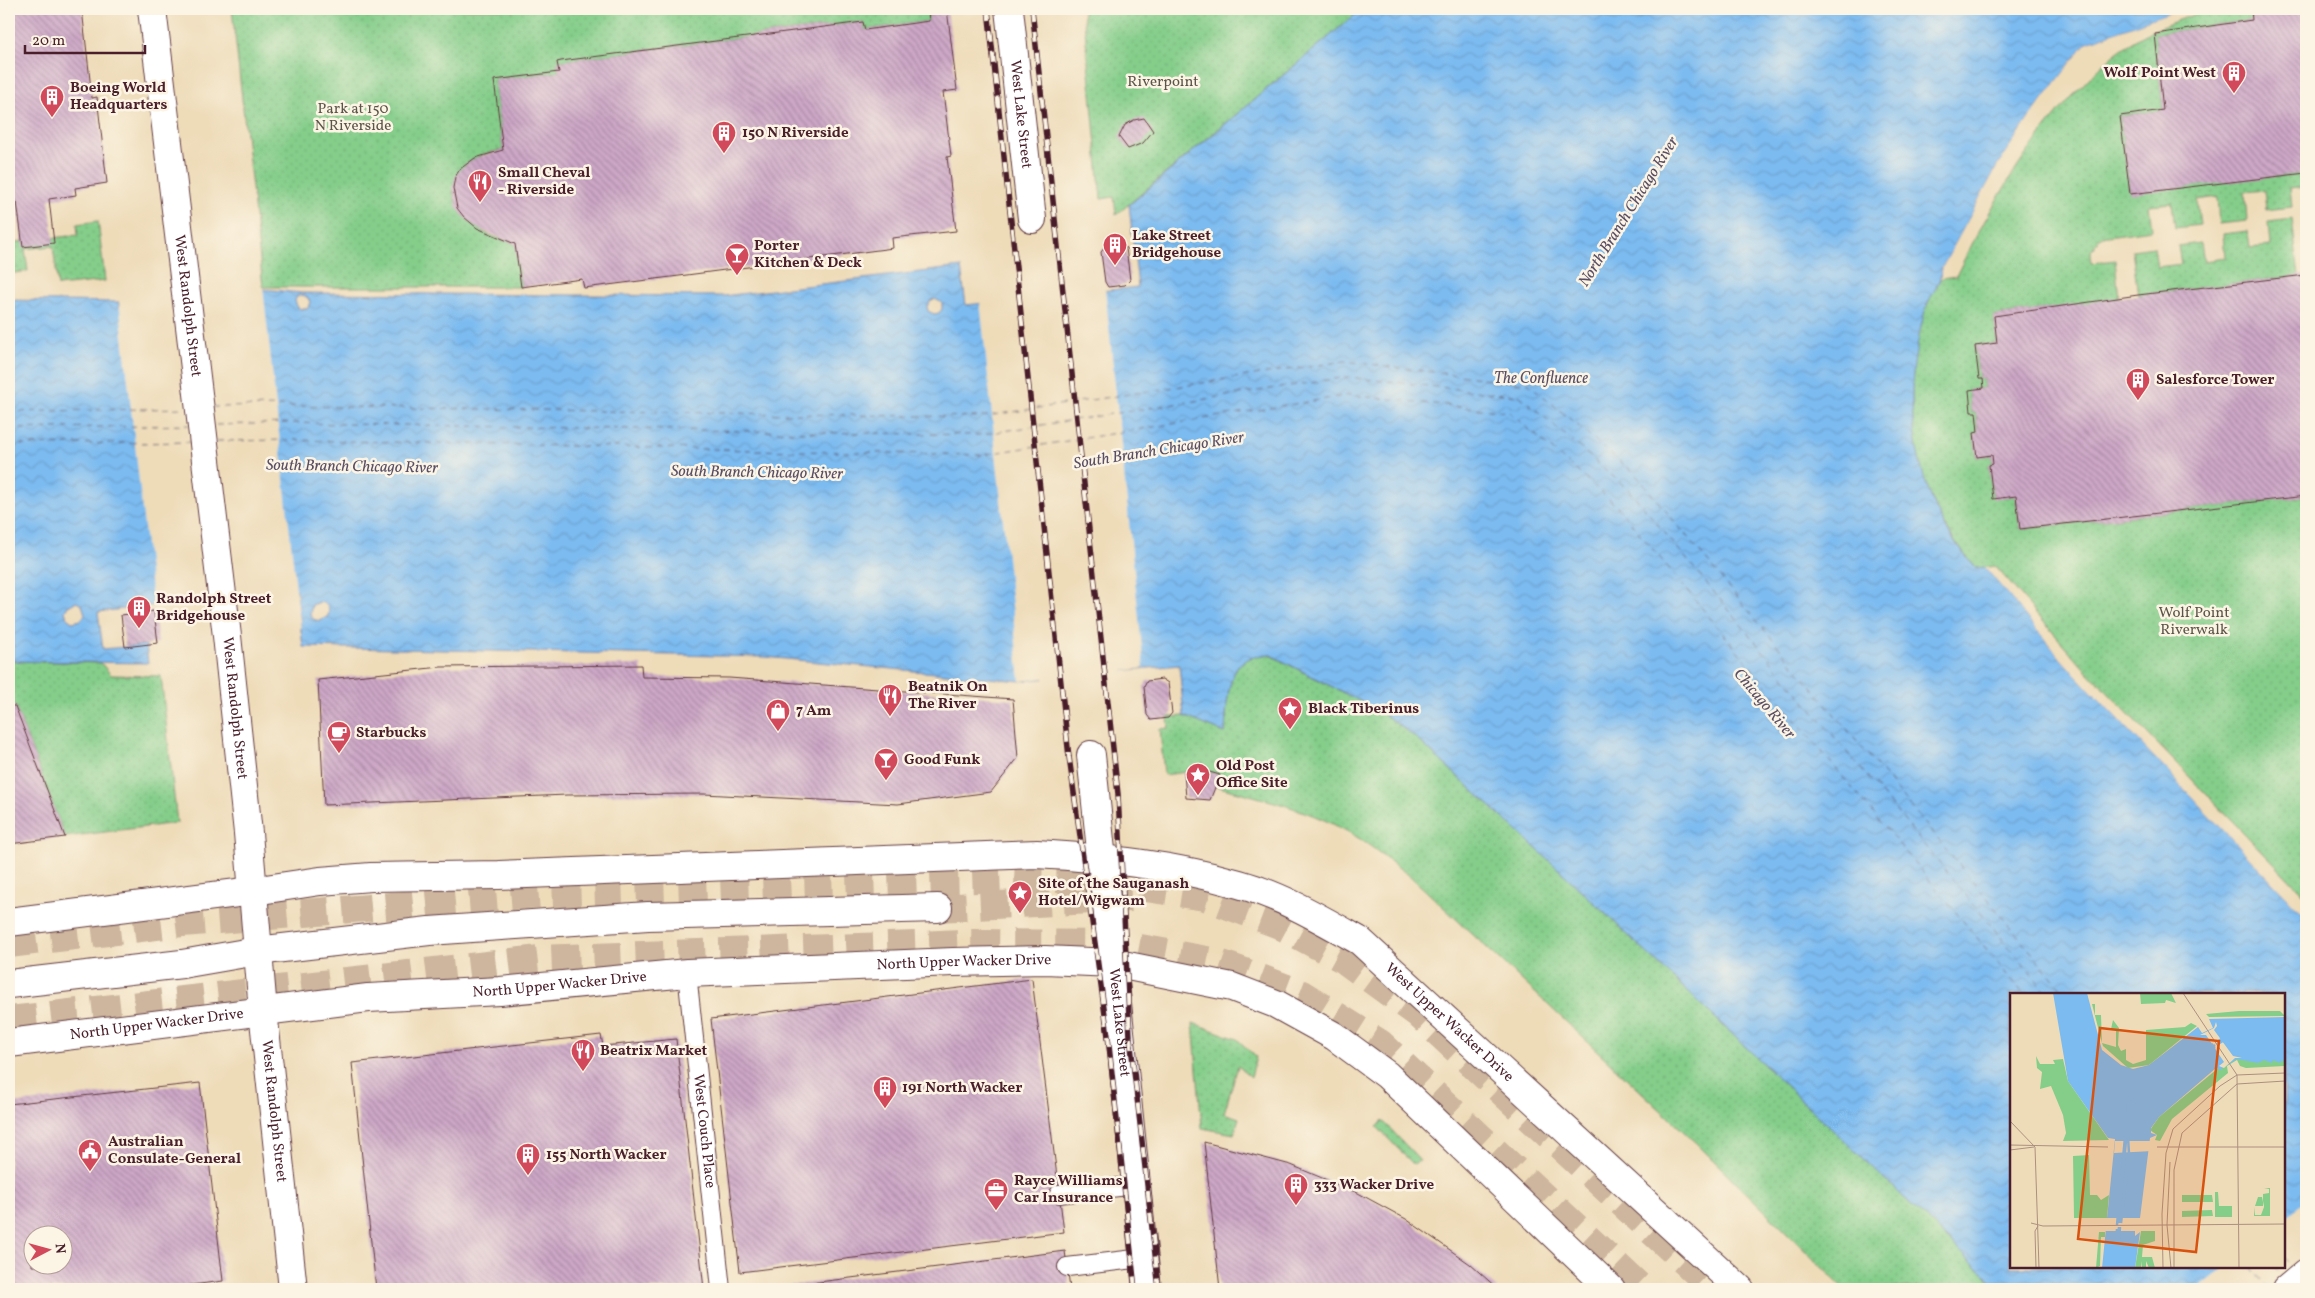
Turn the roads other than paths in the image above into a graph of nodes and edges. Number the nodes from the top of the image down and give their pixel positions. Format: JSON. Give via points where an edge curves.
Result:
{"nodes":[{"id":1,"x":152,"y":9,"type":"edge"},
{"id":2,"x":1010,"y":9,"type":"edge"},
{"id":3,"x":1032,"y":220,"type":"dead end"},
{"id":4,"x":1090,"y":755,"type":"dead end"},
{"id":5,"x":1101,"y":858,"type":"junction"},
{"id":6,"x":253,"y":891,"type":"junction"},
{"id":7,"x":938,"y":908,"type":"tunnel mouth"},
{"id":8,"x":9,"y":922,"type":"edge"},
{"id":9,"x":257,"y":951,"type":"junction"},
{"id":10,"x":1113,"y":964,"type":"junction"},
{"id":11,"x":687,"y":973,"type":"junction"},
{"id":12,"x":9,"y":984,"type":"edge"},
{"id":13,"x":263,"y":1011,"type":"junction"},
{"id":14,"x":9,"y":1043,"type":"edge"},
{"id":15,"x":1136,"y":1185,"type":"junction"},
{"id":16,"x":1059,"y":1194,"type":"dead end"},
{"id":17,"x":1143,"y":1258,"type":"junction"},
{"id":18,"x":1067,"y":1267,"type":"dead end"},
{"id":19,"x":2306,"y":1273,"type":"edge"},
{"id":20,"x":293,"y":1289,"type":"edge"},
{"id":21,"x":721,"y":1289,"type":"edge"},
{"id":22,"x":1147,"y":1289,"type":"edge"},
{"id":23,"x":1612,"y":1289,"type":"edge"},
{"id":24,"x":1740,"y":1289,"type":"edge"},
{"id":25,"x":2287,"y":1289,"type":"edge"}],
"edges":[{"from":1,"to":6,"type":"main road","name":"West Randolph Street","via":[[227,636]]},
{"from":2,"to":3,"type":"main road","name":"West Lake Street"},
{"from":4,"to":5,"type":"main road","name":"West Lake Street"},
{"from":5,"to":6,"type":"main road","via":[[1037,854],[499,875],[371,876]]},
{"from":5,"to":10,"type":"main road","name":"West Lake Street"},
{"from":5,"to":24,"type":"main road","name":"West Upper Wacker Drive","via":[[1240,884],[1301,908],[1360,940]]},
{"from":6,"to":8,"type":"main road"},
{"from":6,"to":9,"type":"main road","name":"West Randolph Street"},
{"from":7,"to":9,"type":"main road","via":[[648,916],[429,931]]},
{"from":9,"to":12,"type":"main road","via":[[182,964]]},
{"from":9,"to":13,"type":"main road","name":"West Randolph Street"},
{"from":10,"to":11,"type":"main road","name":"North Upper Wacker Drive","via":[[1045,960]]},
{"from":10,"to":15,"type":"main road","name":"West Lake Street"},
{"from":10,"to":23,"type":"main road","via":[[1232,987],[1276,1004],[1334,1036],[1386,1075]]},
{"from":11,"to":13,"type":"main road","name":"North Upper Wacker Drive","via":[[500,991],[368,998]]},
{"from":11,"to":21,"type":"lane","name":"West Couch Place"},
{"from":13,"to":14,"type":"main road","name":"North Upper Wacker Drive"},
{"from":13,"to":20,"type":"main road","name":"West Randolph Street"},
{"from":15,"to":16,"type":"lane"},
{"from":15,"to":17,"type":"main road","name":"West Lake Street"},
{"from":17,"to":18,"type":"lane"},
{"from":17,"to":22,"type":"main road","name":"West Lake Street"},
{"from":19,"to":25,"type":"main road"}]}
